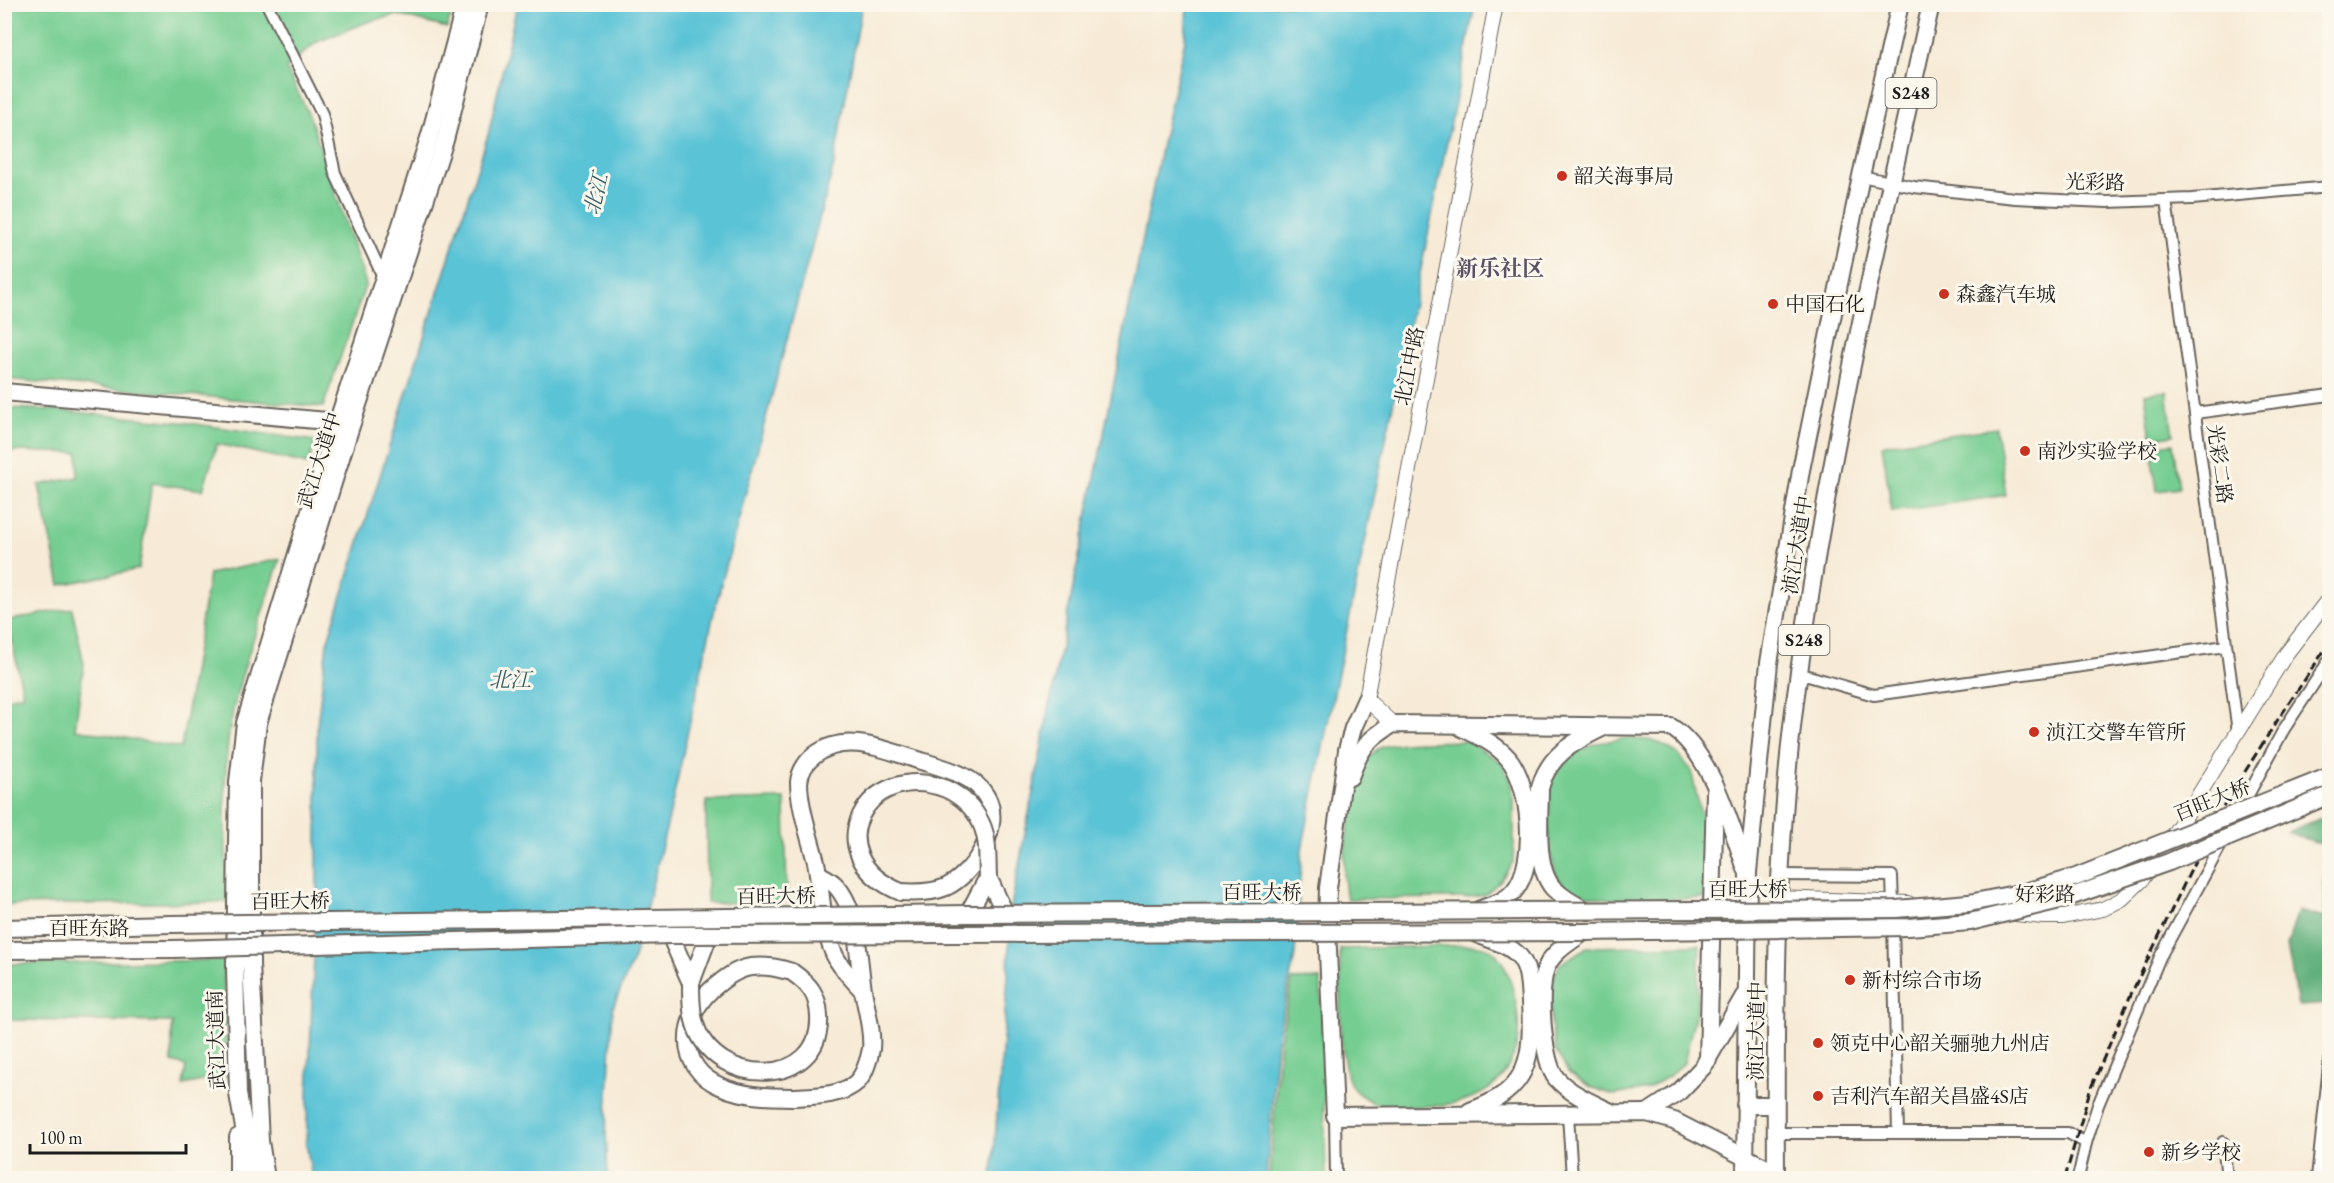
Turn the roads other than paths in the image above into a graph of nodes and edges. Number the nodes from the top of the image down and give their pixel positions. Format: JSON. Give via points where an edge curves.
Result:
{"nodes":[{"id":1,"x":267,"y":4,"type":"edge"},
{"id":2,"x":465,"y":4,"type":"edge"},
{"id":3,"x":480,"y":4,"type":"edge"},
{"id":4,"x":1496,"y":4,"type":"edge"},
{"id":5,"x":1900,"y":4,"type":"edge"},
{"id":6,"x":1930,"y":4,"type":"edge"},
{"id":7,"x":1862,"y":176,"type":"junction"},
{"id":8,"x":1892,"y":181,"type":"junction"},
{"id":9,"x":2329,"y":191,"type":"edge"},
{"id":10,"x":2166,"y":200,"type":"junction"},
{"id":11,"x":384,"y":279,"type":"junction"},
{"id":12,"x":4,"y":392,"type":"edge"},
{"id":13,"x":2330,"y":395,"type":"edge"},
{"id":14,"x":4,"y":400,"type":"edge"},
{"id":15,"x":2195,"y":413,"type":"junction"},
{"id":16,"x":343,"y":428,"type":"junction"},
{"id":17,"x":2330,"y":597,"type":"edge"},
{"id":18,"x":2226,"y":646,"type":"junction"},
{"id":19,"x":2330,"y":659,"type":"edge"},
{"id":20,"x":1798,"y":673,"type":"junction"},
{"id":21,"x":1366,"y":699,"type":"junction"},
{"id":22,"x":1393,"y":724,"type":"junction"},
{"id":23,"x":1456,"y":725,"type":"junction"},
{"id":24,"x":1606,"y":726,"type":"junction"},
{"id":25,"x":2238,"y":732,"type":"junction"},
{"id":26,"x":2330,"y":776,"type":"edge"},
{"id":27,"x":1715,"y":788,"type":"junction"},
{"id":28,"x":2330,"y":795,"type":"edge"},
{"id":29,"x":1340,"y":801,"type":"junction"},
{"id":30,"x":1748,"y":872,"type":"junction"},
{"id":31,"x":818,"y":874,"type":"junction"},
{"id":32,"x":1779,"y":875,"type":"junction"},
{"id":33,"x":988,"y":877,"type":"junction"},
{"id":34,"x":1778,"y":898,"type":"junction"},
{"id":35,"x":1893,"y":901,"type":"junction"},
{"id":36,"x":1588,"y":911,"type":"junction"},
{"id":37,"x":1473,"y":912,"type":"junction"},
{"id":38,"x":968,"y":914,"type":"junction"},
{"id":39,"x":1006,"y":915,"type":"junction"},
{"id":40,"x":172,"y":924,"type":"joint"},
{"id":41,"x":4,"y":928,"type":"edge"},
{"id":42,"x":1584,"y":932,"type":"junction"},
{"id":43,"x":1474,"y":933,"type":"junction"},
{"id":44,"x":670,"y":935,"type":"junction"},
{"id":45,"x":709,"y":935,"type":"junction"},
{"id":46,"x":243,"y":936,"type":"junction"},
{"id":47,"x":173,"y":949,"type":"joint"},
{"id":48,"x":4,"y":950,"type":"edge"},
{"id":49,"x":691,"y":983,"type":"junction"},
{"id":50,"x":863,"y":991,"type":"junction"},
{"id":51,"x":1746,"y":993,"type":"junction"},
{"id":52,"x":1538,"y":1051,"type":"junction"},
{"id":53,"x":2330,"y":1056,"type":"edge"},
{"id":54,"x":1708,"y":1059,"type":"junction"},
{"id":55,"x":238,"y":1094,"type":"junction"},
{"id":56,"x":1745,"y":1105,"type":"junction"},
{"id":57,"x":1775,"y":1105,"type":"junction"},
{"id":58,"x":1647,"y":1113,"type":"junction"},
{"id":59,"x":1568,"y":1114,"type":"junction"},
{"id":60,"x":1614,"y":1114,"type":"junction"},
{"id":61,"x":1335,"y":1116,"type":"junction"},
{"id":62,"x":1458,"y":1116,"type":"junction"},
{"id":63,"x":1776,"y":1133,"type":"junction"},
{"id":64,"x":1898,"y":1133,"type":"junction"},
{"id":65,"x":2223,"y":1142,"type":"dead end"},
{"id":66,"x":2086,"y":1143,"type":"junction"},
{"id":67,"x":1745,"y":1159,"type":"junction"},
{"id":68,"x":1776,"y":1176,"type":"edge"},
{"id":69,"x":238,"y":1179,"type":"edge"},
{"id":70,"x":253,"y":1179,"type":"edge"},
{"id":71,"x":266,"y":1179,"type":"edge"},
{"id":72,"x":1336,"y":1179,"type":"edge"},
{"id":73,"x":1572,"y":1179,"type":"edge"},
{"id":74,"x":1745,"y":1179,"type":"edge"},
{"id":75,"x":2078,"y":1179,"type":"edge"},
{"id":76,"x":2227,"y":1179,"type":"edge"},
{"id":77,"x":2317,"y":1179,"type":"edge"}],
"edges":[{"from":1,"to":11,"type":"street","via":[[322,114],[335,173]]},
{"from":2,"to":11,"type":"main road","name":"武江大道中","via":[[430,135]]},
{"from":3,"to":16,"type":"main road","name":"武江大道中","via":[[445,140]]},
{"from":4,"to":21,"type":"street","name":"北江中路"},
{"from":5,"to":7,"type":"main road","name":"浈江大道中","number":"S248"},
{"from":6,"to":8,"type":"main road","name":"浈江大道中","number":"S248"},
{"from":7,"to":8,"type":"street","name":"光彩路"},
{"from":7,"to":30,"type":"main road","name":"浈江大道中","number":"S248","via":[[1801,471],[1769,663]]},
{"from":8,"to":10,"type":"street","name":"光彩路","via":[[2014,198]]},
{"from":8,"to":20,"type":"main road","name":"浈江大道中","number":"S248","via":[[1830,474]]},
{"from":9,"to":10,"type":"street","name":"光彩路"},
{"from":10,"to":15,"type":"street","name":"光彩二路"},
{"from":11,"to":16,"type":"main road","name":"武江大道中"},
{"from":12,"to":16,"type":"main road"},
{"from":13,"to":15,"type":"street"},
{"from":14,"to":16,"type":"main road"},
{"from":15,"to":18,"type":"street","name":"光彩二路"},
{"from":16,"to":46,"type":"main road","name":"武江大道中","via":[[245,723],[238,782]]},
{"from":17,"to":25,"type":"street","name":"好彩路","via":[[2286,654]]},
{"from":18,"to":20,"type":"street","via":[[1874,695]]},
{"from":18,"to":25,"type":"street","name":"光彩二路"},
{"from":19,"to":66,"type":"street","via":[[2284,729],[2160,957]]},
{"from":20,"to":32,"type":"main road","name":"浈江大道中","number":"S248"},
{"from":21,"to":22,"type":"street"},
{"from":21,"to":29,"type":"main road","via":[[1347,750]]},
{"from":22,"to":23,"type":"main road"},
{"from":22,"to":29,"type":"main road","via":[[1362,748]]},
{"from":23,"to":24,"type":"main road"},
{"from":23,"to":37,"type":"main road","bridge":true,"via":[[1485,739],[1509,758],[1526,796],[1529,855],[1524,873],[1510,895]]},
{"from":24,"to":27,"type":"main road","via":[[1671,727],[1698,756]]},
{"from":24,"to":36,"type":"main road","via":[[1561,752],[1542,778],[1540,788],[1544,872],[1552,887]]},
{"from":25,"to":35,"type":"street","name":"好彩路","via":[[2141,881],[2122,899],[2103,909],[2043,917]]},
{"from":26,"to":36,"type":"main road","name":"百旺大桥","bridge":true,"via":[[2076,877],[1969,903],[1896,909]]},
{"from":27,"to":30,"type":"main road"},
{"from":27,"to":54,"type":"main road"},
{"from":28,"to":42,"type":"main road","name":"百旺大桥","bridge":true,"via":[[2169,862],[2085,892],[1970,922],[1909,927]]},
{"from":29,"to":61,"type":"main road","via":[[1333,837],[1327,927]]},
{"from":30,"to":51,"type":"main road","name":"浈江大道中","number":"S248"},
{"from":31,"to":33,"type":"main road","bridge":true,"via":[[799,780],[811,758],[843,742],[876,746],[966,779],[985,794],[991,806],[993,817],[980,853],[958,880],[934,891],[901,892],[884,885],[859,856],[859,820],[864,808],[888,789],[924,783],[951,792],[972,807],[981,824],[987,843]]},
{"from":31,"to":50,"type":"main road","via":[[822,915],[835,957]]},
{"from":31,"to":50,"type":"main road","via":[[833,880],[847,903],[858,946]]},
{"from":32,"to":34,"type":"main road","name":"浈江大道中","number":"S248"},
{"from":32,"to":35,"type":"street","via":[[1892,876]]},
{"from":33,"to":38,"type":"main road"},
{"from":33,"to":39,"type":"main road"},
{"from":34,"to":35,"type":"street","name":"好彩路"},
{"from":34,"to":57,"type":"main road","name":"浈江大道中","number":"S248"},
{"from":35,"to":64,"type":"street"},
{"from":36,"to":37,"type":"main road","name":"百旺大桥","bridge":true},
{"from":37,"to":39,"type":"main road","name":"百旺大桥","bridge":true},
{"from":38,"to":39,"type":"main road","name":"百旺大桥","bridge":true},
{"from":38,"to":40,"type":"main road","name":"百旺大桥","bridge":true},
{"from":40,"to":41,"type":"main road","name":"百旺东路"},
{"from":42,"to":43,"type":"main road","name":"百旺大桥","bridge":true},
{"from":42,"to":52,"type":"main road","via":[[1553,956],[1544,972]]},
{"from":43,"to":45,"type":"main road","name":"百旺大桥","bridge":true},
{"from":43,"to":52,"type":"main road","via":[[1505,945],[1523,962]]},
{"from":44,"to":45,"type":"main road","name":"百旺大桥","bridge":true},
{"from":44,"to":47,"type":"main road","name":"百旺大桥","bridge":true},
{"from":44,"to":49,"type":"main road"},
{"from":45,"to":49,"type":"main road"},
{"from":46,"to":55,"type":"main road","name":"武江大道南"},
{"from":46,"to":71,"type":"main road","name":"武江大道南"},
{"from":47,"to":48,"type":"main road","name":"百旺东路"},
{"from":49,"to":50,"type":"main road","bridge":true,"via":[[695,1025],[708,1049],[736,1068],[755,1072],[797,1063],[818,1037],[819,1007],[808,984],[792,972],[773,966],[750,967],[728,975],[704,996],[690,1020],[687,1038],[691,1056],[708,1078],[732,1090],[777,1097],[846,1090],[862,1076],[871,1049]]},
{"from":51,"to":54,"type":"main road"},
{"from":51,"to":56,"type":"main road","name":"浈江大道中","number":"S248"},
{"from":52,"to":60,"type":"main road","via":[[1557,1078]]},
{"from":52,"to":62,"type":"main road","via":[[1512,1088],[1489,1105]]},
{"from":53,"to":77,"type":"street"},
{"from":54,"to":58,"type":"main road","via":[[1679,1092]]},
{"from":55,"to":69,"type":"main road"},
{"from":55,"to":70,"type":"main road","name":"武江大道南"},
{"from":56,"to":57,"type":"main road"},
{"from":56,"to":67,"type":"main road","name":"浈江大道中","number":"S248"},
{"from":57,"to":63,"type":"main road","name":"浈江大道中","number":"S248"},
{"from":58,"to":60,"type":"main road"},
{"from":58,"to":67,"type":"main road","via":[[1674,1121]]},
{"from":59,"to":60,"type":"main road"},
{"from":59,"to":62,"type":"main road"},
{"from":59,"to":73,"type":"street"},
{"from":61,"to":62,"type":"main road"},
{"from":61,"to":72,"type":"street"},
{"from":63,"to":64,"type":"street"},
{"from":63,"to":68,"type":"main road","name":"浈江大道中","number":"S248"},
{"from":64,"to":66,"type":"street","via":[[2068,1133]]},
{"from":65,"to":76,"type":"street"},
{"from":66,"to":75,"type":"street"},
{"from":67,"to":68,"type":"main road"},
{"from":67,"to":74,"type":"main road","number":"S248"}]}
